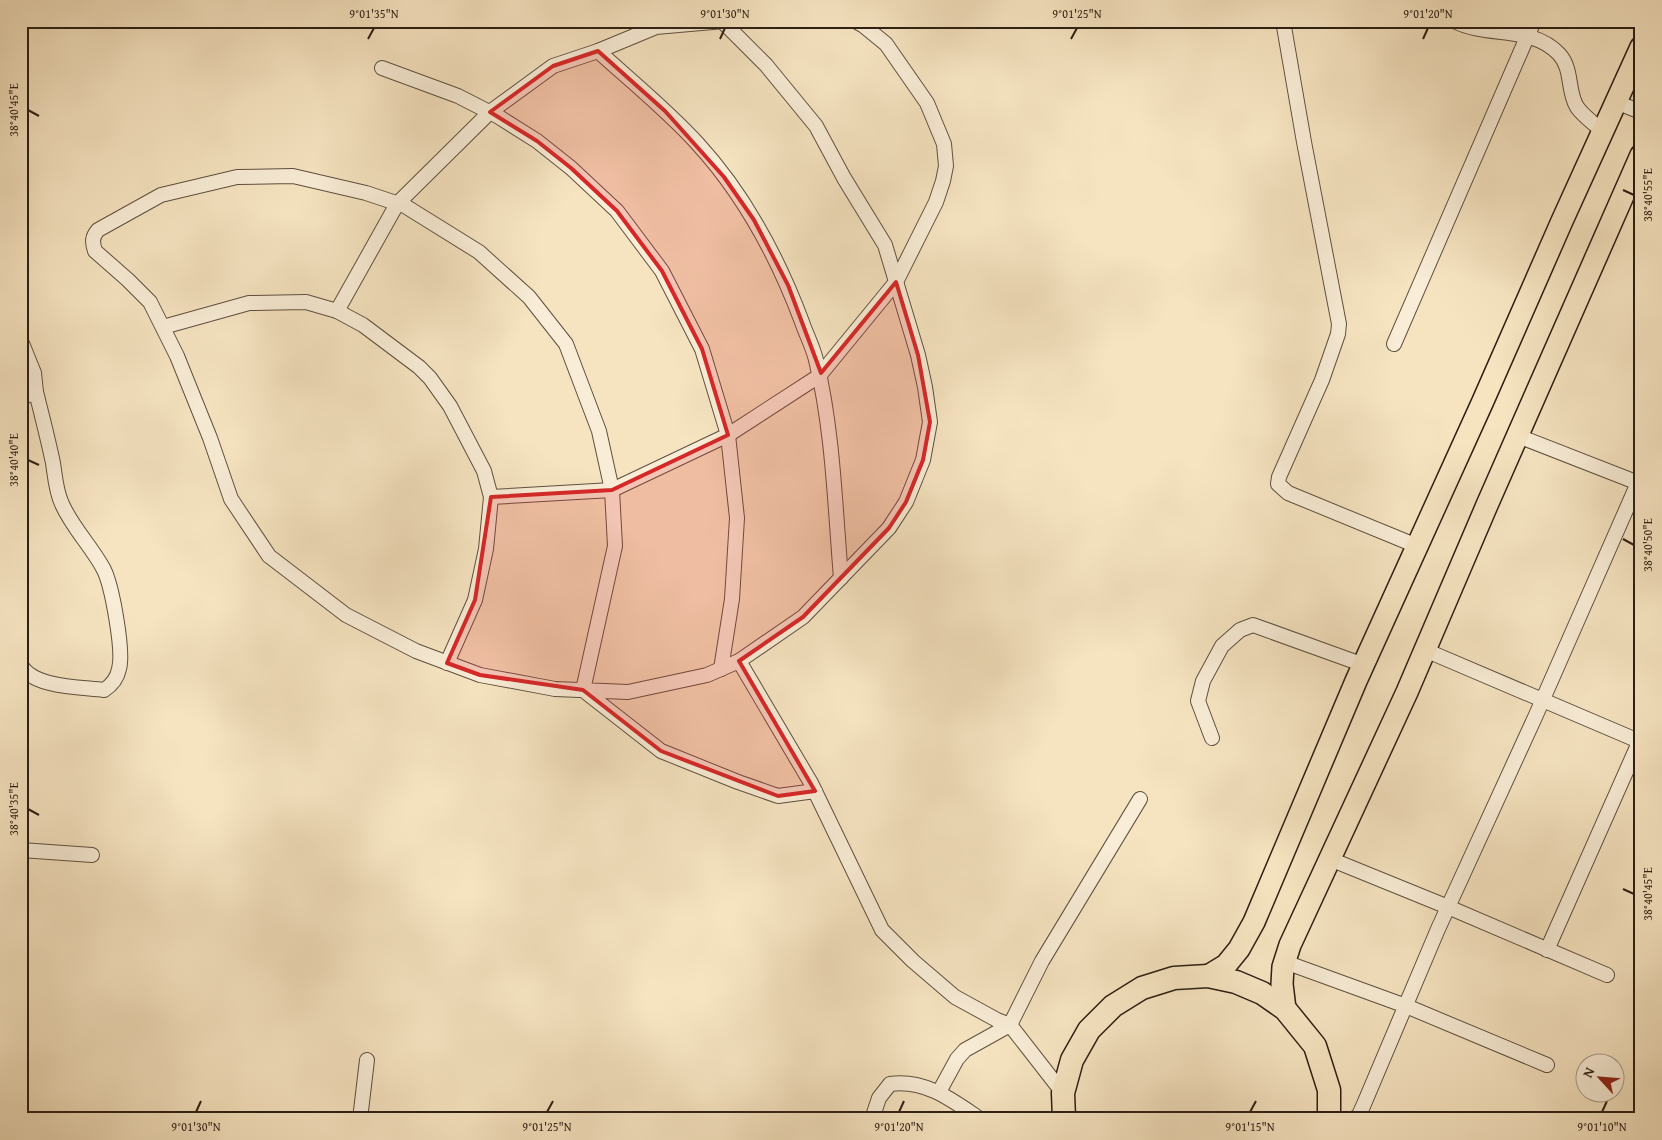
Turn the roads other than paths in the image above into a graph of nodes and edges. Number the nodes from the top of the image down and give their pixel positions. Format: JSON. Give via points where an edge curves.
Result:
{"nodes":[{"id":1,"x":723,"y":21,"type":"edge"},
{"id":2,"x":855,"y":21,"type":"edge"},
{"id":3,"x":1283,"y":21,"type":"edge"},
{"id":4,"x":1454,"y":21,"type":"edge"},
{"id":5,"x":1534,"y":21,"type":"edge"},
{"id":6,"x":1528,"y":36,"type":"junction"},
{"id":7,"x":1641,"y":47,"type":"edge"},
{"id":8,"x":598,"y":51,"type":"junction"},
{"id":9,"x":382,"y":68,"type":"dead end"},
{"id":10,"x":1616,"y":102,"type":"junction"},
{"id":11,"x":490,"y":112,"type":"junction"},
{"id":12,"x":1641,"y":112,"type":"edge"},
{"id":13,"x":1602,"y":132,"type":"junction"},
{"id":14,"x":1641,"y":155,"type":"edge"},
{"id":15,"x":397,"y":204,"type":"junction"},
{"id":16,"x":896,"y":282,"type":"junction"},
{"id":17,"x":338,"y":310,"type":"junction"},
{"id":18,"x":163,"y":327,"type":"junction"},
{"id":19,"x":21,"y":341,"type":"edge"},
{"id":20,"x":1394,"y":344,"type":"dead end"},
{"id":21,"x":819,"y":376,"type":"junction"},
{"id":22,"x":36,"y":392,"type":"junction"},
{"id":23,"x":21,"y":398,"type":"edge"},
{"id":24,"x":728,"y":435,"type":"junction"},
{"id":25,"x":1518,"y":436,"type":"junction"},
{"id":26,"x":1640,"y":481,"type":"edge"},
{"id":27,"x":612,"y":490,"type":"junction"},
{"id":28,"x":491,"y":497,"type":"junction"},
{"id":29,"x":1417,"y":546,"type":"junction"},
{"id":30,"x":841,"y":578,"type":"junction"},
{"id":31,"x":1425,"y":650,"type":"junction"},
{"id":32,"x":739,"y":661,"type":"junction"},
{"id":33,"x":447,"y":663,"type":"junction"},
{"id":34,"x":21,"y":664,"type":"edge"},
{"id":35,"x":1364,"y":665,"type":"junction"},
{"id":36,"x":721,"y":669,"type":"junction"},
{"id":37,"x":583,"y":690,"type":"junction"},
{"id":38,"x":1542,"y":700,"type":"junction"},
{"id":39,"x":1212,"y":738,"type":"dead end"},
{"id":40,"x":1640,"y":741,"type":"edge"},
{"id":41,"x":815,"y":791,"type":"junction"},
{"id":42,"x":1140,"y":799,"type":"dead end"},
{"id":43,"x":21,"y":850,"type":"edge"},
{"id":44,"x":92,"y":855,"type":"dead end"},
{"id":45,"x":1330,"y":859,"type":"junction"},
{"id":46,"x":1448,"y":907,"type":"junction"},
{"id":47,"x":1547,"y":950,"type":"junction"},
{"id":48,"x":1285,"y":962,"type":"junction"},
{"id":49,"x":1607,"y":975,"type":"dead end"},
{"id":50,"x":1208,"y":976,"type":"junction"},
{"id":51,"x":1406,"y":1006,"type":"junction"},
{"id":52,"x":1285,"y":1009,"type":"junction"},
{"id":53,"x":1010,"y":1025,"type":"junction"},
{"id":54,"x":367,"y":1060,"type":"dead end"},
{"id":55,"x":1547,"y":1065,"type":"dead end"},
{"id":56,"x":939,"y":1092,"type":"junction"},
{"id":57,"x":1064,"y":1092,"type":"junction"},
{"id":58,"x":360,"y":1119,"type":"edge"},
{"id":59,"x":872,"y":1119,"type":"edge"},
{"id":60,"x":980,"y":1119,"type":"edge"},
{"id":61,"x":1064,"y":1119,"type":"edge"},
{"id":62,"x":1329,"y":1119,"type":"edge"},
{"id":63,"x":1354,"y":1119,"type":"edge"}],
"edges":[{"from":1,"to":8,"type":"street","via":[[656,27]]},
{"from":1,"to":16,"type":"street","via":[[766,65],[816,126],[885,245]]},
{"from":2,"to":16,"type":"street","via":[[886,44],[927,103],[944,144],[946,166],[936,202]]},
{"from":3,"to":29,"type":"street","via":[[1339,324],[1322,380],[1278,484],[1288,493]]},
{"from":4,"to":6,"type":"street"},
{"from":5,"to":6,"type":"street"},
{"from":6,"to":13,"type":"street","via":[[1558,52],[1565,62],[1578,108]]},
{"from":6,"to":20,"type":"street"},
{"from":7,"to":10,"type":"main road"},
{"from":8,"to":11,"type":"street","via":[[553,66]]},
{"from":8,"to":21,"type":"street","via":[[698,144],[754,220],[788,285],[816,359]]},
{"from":9,"to":11,"type":"street","via":[[458,96]]},
{"from":10,"to":12,"type":"street"},
{"from":10,"to":13,"type":"main road"},
{"from":11,"to":15,"type":"street"},
{"from":11,"to":24,"type":"street","via":[[537,141],[571,168],[617,211],[662,271],[702,349]]},
{"from":13,"to":29,"type":"main road"},
{"from":14,"to":25,"type":"main road"},
{"from":15,"to":17,"type":"street"},
{"from":15,"to":18,"type":"street","via":[[366,193],[293,176],[237,177],[161,195],[98,230],[92,239],[95,251],[150,302]]},
{"from":15,"to":27,"type":"street","via":[[479,252],[529,297],[566,344],[599,431]]},
{"from":16,"to":21,"type":"street"},
{"from":16,"to":30,"type":"street","via":[[925,387],[930,422],[923,460],[906,502],[889,528]]},
{"from":17,"to":18,"type":"street","via":[[306,302],[249,303]]},
{"from":17,"to":28,"type":"street","via":[[420,367],[430,378],[450,406],[484,471]]},
{"from":18,"to":33,"type":"street","via":[[210,438],[231,499],[269,556],[346,615]]},
{"from":19,"to":22,"type":"street","via":[[34,373]]},
{"from":21,"to":24,"type":"street"},
{"from":21,"to":30,"type":"street","via":[[826,416]]},
{"from":22,"to":23,"type":"street"},
{"from":22,"to":34,"type":"street","via":[[61,502],[104,570],[113,598],[120,668],[113,684],[104,690],[45,682],[31,676]]},
{"from":24,"to":27,"type":"street"},
{"from":24,"to":36,"type":"street","via":[[737,518],[732,599]]},
{"from":25,"to":26,"type":"street"},
{"from":25,"to":31,"type":"main road"},
{"from":26,"to":38,"type":"street"},
{"from":27,"to":28,"type":"street"},
{"from":27,"to":37,"type":"street","via":[[615,546]]},
{"from":28,"to":33,"type":"street","via":[[486,549],[475,600]]},
{"from":29,"to":35,"type":"main road"},
{"from":30,"to":32,"type":"street","via":[[803,617]]},
{"from":31,"to":38,"type":"street"},
{"from":31,"to":45,"type":"main road"},
{"from":32,"to":36,"type":"street"},
{"from":32,"to":41,"type":"street"},
{"from":33,"to":37,"type":"street","via":[[480,675],[555,689]]},
{"from":35,"to":39,"type":"street","via":[[1253,625],[1240,630],[1222,646],[1199,694],[1198,701]]},
{"from":35,"to":50,"type":"main road","via":[[1254,922],[1226,965]]},
{"from":36,"to":37,"type":"street","via":[[707,676],[628,692]]},
{"from":37,"to":41,"type":"street","via":[[661,751],[778,796]]},
{"from":38,"to":40,"type":"street"},
{"from":38,"to":46,"type":"street"},
{"from":40,"to":47,"type":"street"},
{"from":41,"to":53,"type":"street","via":[[882,930],[954,997]]},
{"from":42,"to":53,"type":"street","via":[[1042,961]]},
{"from":43,"to":44,"type":"street"},
{"from":45,"to":46,"type":"street"},
{"from":45,"to":48,"type":"main road"},
{"from":46,"to":47,"type":"street"},
{"from":46,"to":51,"type":"street"},
{"from":47,"to":49,"type":"street"},
{"from":48,"to":51,"type":"street"},
{"from":48,"to":52,"type":"main road","via":[[1282,984]]},
{"from":50,"to":52,"type":"highway","via":[[1236,982],[1262,993]]},
{"from":50,"to":57,"type":"highway","via":[[1174,978],[1142,988],[1113,1006],[1089,1030],[1072,1060]]},
{"from":51,"to":55,"type":"street"},
{"from":51,"to":63,"type":"street","via":[[1364,1104]]},
{"from":52,"to":62,"type":"highway","via":[[1315,1046],[1329,1090]]},
{"from":53,"to":56,"type":"street","via":[[965,1050],[957,1058]]},
{"from":53,"to":57,"type":"street"},
{"from":54,"to":58,"type":"street"},
{"from":56,"to":59,"type":"street","via":[[902,1082],[890,1084],[879,1098]]},
{"from":56,"to":60,"type":"street"},
{"from":57,"to":61,"type":"highway"}]}
